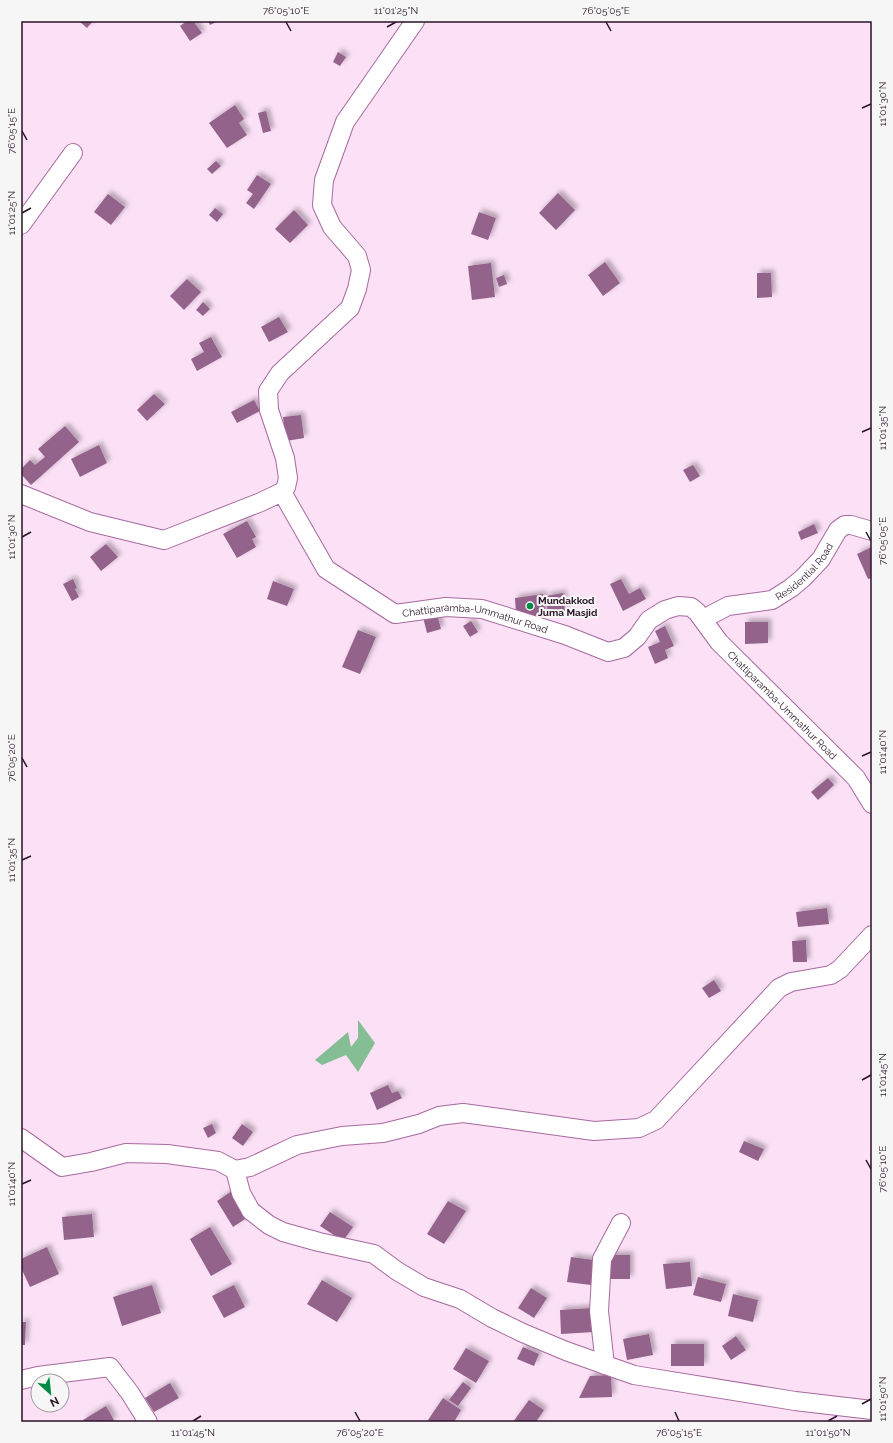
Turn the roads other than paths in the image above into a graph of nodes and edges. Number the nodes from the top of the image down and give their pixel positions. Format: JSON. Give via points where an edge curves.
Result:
{"nodes":[{"id":1,"x":415,"y":21,"type":"edge"},
{"id":2,"x":73,"y":153,"type":"dead end"},
{"id":3,"x":21,"y":225,"type":"edge"},
{"id":4,"x":282,"y":492,"type":"junction"},
{"id":5,"x":21,"y":494,"type":"edge"},
{"id":6,"x":872,"y":531,"type":"edge"},
{"id":7,"x":703,"y":619,"type":"junction"},
{"id":8,"x":872,"y":804,"type":"edge"},
{"id":9,"x":872,"y":935,"type":"edge"},
{"id":10,"x":21,"y":1138,"type":"edge"},
{"id":11,"x":235,"y":1170,"type":"junction"},
{"id":12,"x":621,"y":1223,"type":"dead end"},
{"id":13,"x":605,"y":1365,"type":"junction"},
{"id":14,"x":21,"y":1380,"type":"edge"},
{"id":15,"x":872,"y":1410,"type":"edge"},
{"id":16,"x":148,"y":1422,"type":"edge"}],
"edges":[{"from":1,"to":4,"type":"street","via":[[345,122],[324,180],[322,205],[332,227],[357,256],[361,270],[350,308],[280,373],[268,391],[269,410],[285,458],[288,478]]},
{"from":2,"to":3,"type":"street"},
{"from":4,"to":5,"type":"street","via":[[164,540],[90,522]]},
{"from":4,"to":7,"type":"street","name":"Chattiparamba-Ummathur Road","via":[[326,568],[395,614],[446,607],[482,609],[565,635],[608,652],[624,648],[637,637],[649,620],[665,610],[678,606],[691,608]]},
{"from":6,"to":7,"type":"street","name":"Residential Road","via":[[845,525],[838,530],[821,559],[791,588],[772,600],[728,606]]},
{"from":7,"to":8,"type":"street","name":"Chattiparamba-Ummathur Road","via":[[718,642],[856,778]]},
{"from":9,"to":11,"type":"street","via":[[840,969],[831,974],[791,982],[779,988],[656,1120],[640,1128],[594,1131],[464,1113],[439,1116],[383,1133],[342,1136],[297,1145],[250,1167]]},
{"from":10,"to":11,"type":"street","via":[[62,1168],[133,1153],[167,1154],[218,1161]]},
{"from":11,"to":13,"type":"street","via":[[240,1193],[251,1211],[269,1225],[283,1232],[374,1254],[424,1287],[460,1299],[523,1333]]},
{"from":12,"to":13,"type":"street","via":[[602,1259],[599,1311]]},
{"from":13,"to":15,"type":"street","via":[[634,1375],[689,1385]]},
{"from":14,"to":16,"type":"street","via":[[110,1367]]}]}
